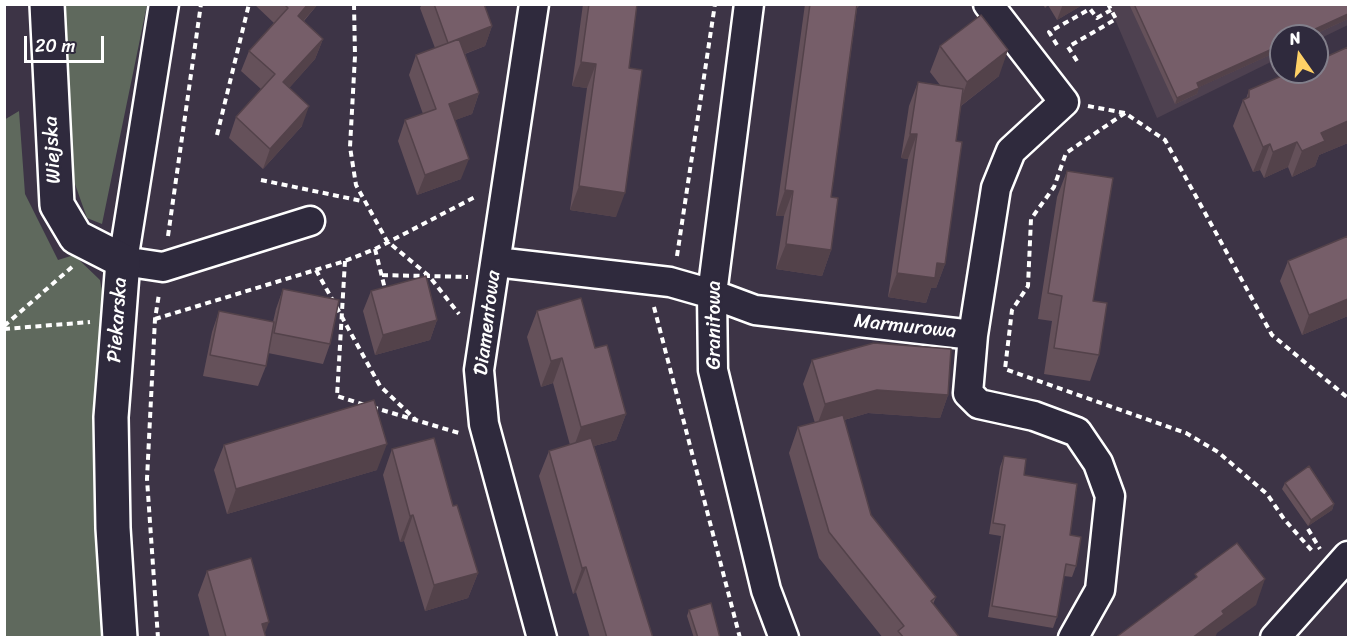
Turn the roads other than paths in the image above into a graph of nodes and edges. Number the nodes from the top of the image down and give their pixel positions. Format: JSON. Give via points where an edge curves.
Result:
{"nodes":[{"id":1,"x":47,"y":4,"type":"edge"},
{"id":2,"x":164,"y":4,"type":"edge"},
{"id":3,"x":534,"y":4,"type":"edge"},
{"id":4,"x":749,"y":4,"type":"edge"},
{"id":5,"x":988,"y":4,"type":"edge"},
{"id":6,"x":310,"y":221,"type":"dead end"},
{"id":7,"x":123,"y":261,"type":"junction"},
{"id":8,"x":486,"y":269,"type":"junction"},
{"id":9,"x":712,"y":294,"type":"junction"},
{"id":10,"x":973,"y":335,"type":"junction"},
{"id":11,"x":1339,"y":566,"type":"edge"},
{"id":12,"x":120,"y":638,"type":"edge"},
{"id":13,"x":542,"y":638,"type":"edge"},
{"id":14,"x":784,"y":638,"type":"edge"},
{"id":15,"x":1073,"y":638,"type":"edge"},
{"id":16,"x":1275,"y":638,"type":"edge"}],
"edges":[{"from":1,"to":7,"type":"street","name":"Wiejska","via":[[57,205],[76,237]]},
{"from":2,"to":7,"type":"street","name":"Piekarska"},
{"from":3,"to":8,"type":"street","name":"Diamentowa"},
{"from":4,"to":9,"type":"street","name":"Granitowa"},
{"from":5,"to":10,"type":"street","name":"Marmurowa","via":[[1064,102],[1011,151],[996,188]]},
{"from":6,"to":7,"type":"street","via":[[163,267]]},
{"from":7,"to":12,"type":"street","name":"Piekarska","via":[[111,417]]},
{"from":8,"to":9,"type":"street","name":"Marmurowa","via":[[671,265]]},
{"from":8,"to":13,"type":"street","name":"Diamentowa","via":[[479,370],[484,424]]},
{"from":9,"to":10,"type":"street","name":"Marmurowa","via":[[755,310]]},
{"from":9,"to":14,"type":"street","name":"Granitowa","via":[[713,370],[766,590]]},
{"from":10,"to":15,"type":"street","via":[[968,393],[979,404],[1034,416],[1077,432],[1098,463],[1110,496],[1100,590]]},
{"from":11,"to":16,"type":"street"}]}
